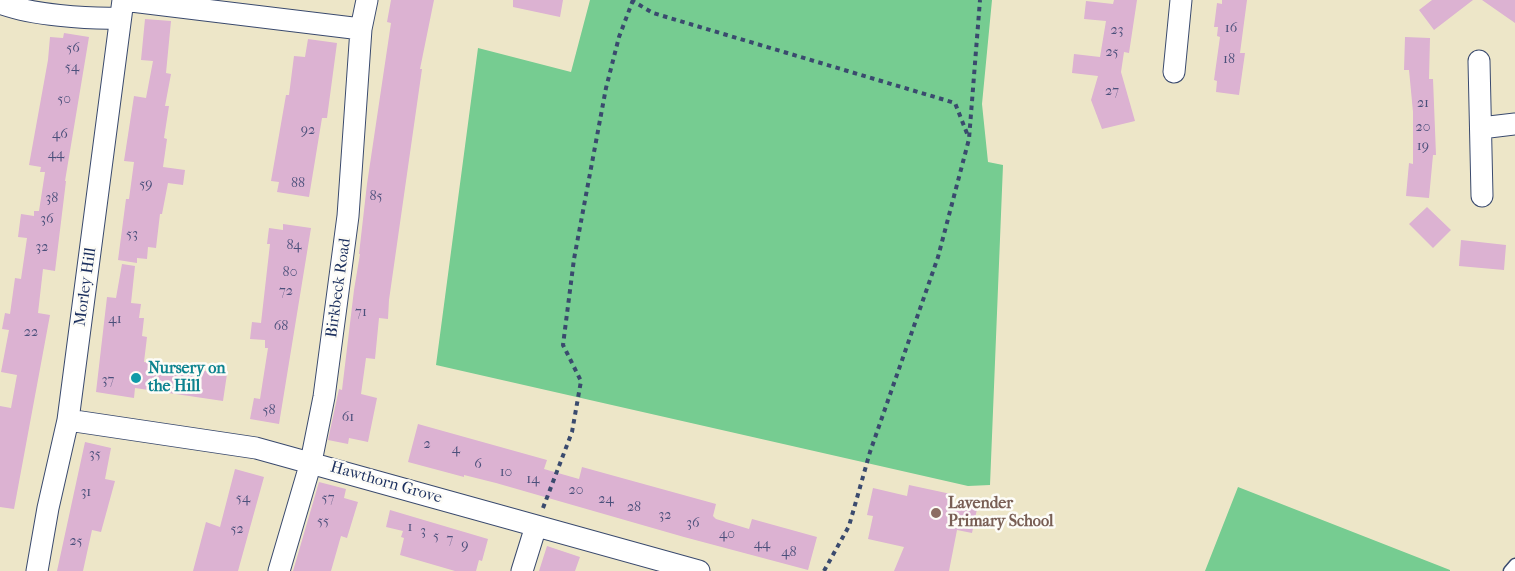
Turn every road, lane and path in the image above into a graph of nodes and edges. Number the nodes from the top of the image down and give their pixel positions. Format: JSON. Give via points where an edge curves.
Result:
{"nodes":[{"id":1,"x":367,"y":0,"type":"edge"},
{"id":2,"x":632,"y":0,"type":"edge"},
{"id":3,"x":980,"y":0,"type":"edge"},
{"id":4,"x":1181,"y":0,"type":"edge"},
{"id":5,"x":0,"y":3,"type":"edge"},
{"id":6,"x":122,"y":6,"type":"edge"},
{"id":7,"x":361,"y":29,"type":"junction"},
{"id":8,"x":1479,"y":62,"type":"dead end"},
{"id":9,"x":1174,"y":72,"type":"dead end"},
{"id":10,"x":1515,"y":124,"type":"edge"},
{"id":11,"x":1481,"y":128,"type":"junction"},
{"id":12,"x":969,"y":140,"type":"junction"},
{"id":13,"x":1482,"y":196,"type":"dead end"},
{"id":14,"x":68,"y":420,"type":"junction"},
{"id":15,"x":311,"y":462,"type":"junction"},
{"id":16,"x":536,"y":526,"type":"junction"},
{"id":17,"x":1515,"y":564,"type":"edge"},
{"id":18,"x":38,"y":571,"type":"edge"},
{"id":19,"x":279,"y":571,"type":"edge"},
{"id":20,"x":522,"y":571,"type":"edge"},
{"id":21,"x":699,"y":571,"type":"edge"},
{"id":22,"x":824,"y":571,"type":"edge"},
{"id":23,"x":1509,"y":571,"type":"edge"}],
"edges":[{"from":1,"to":7,"type":"street","name":"Birkbeck Road"},
{"from":2,"to":12,"type":"path","via":[[652,13],[955,103]]},
{"from":2,"to":16,"type":"path","via":[[606,88],[574,259],[563,345],[581,381],[572,432]]},
{"from":3,"to":12,"type":"path"},
{"from":4,"to":9,"type":"street"},
{"from":5,"to":6,"type":"street","via":[[97,19]]},
{"from":6,"to":7,"type":"street"},
{"from":6,"to":14,"type":"street","name":"Morley Hill"},
{"from":7,"to":15,"type":"street","name":"Birkbeck Road","via":[[348,216],[324,397]]},
{"from":8,"to":11,"type":"street"},
{"from":10,"to":11,"type":"street"},
{"from":11,"to":13,"type":"street"},
{"from":12,"to":22,"type":"path","via":[[938,257],[870,452],[849,526]]},
{"from":14,"to":15,"type":"street","name":"Hawthorn Grove","via":[[256,448]]},
{"from":14,"to":18,"type":"street","name":"Morley Hill"},
{"from":15,"to":16,"type":"street","name":"Hawthorn Grove"},
{"from":15,"to":19,"type":"street","name":"Birkbeck Road"},
{"from":16,"to":20,"type":"street"},
{"from":16,"to":21,"type":"street","name":"Hawthorn Grove"},
{"from":17,"to":23,"type":"lane"}]}
